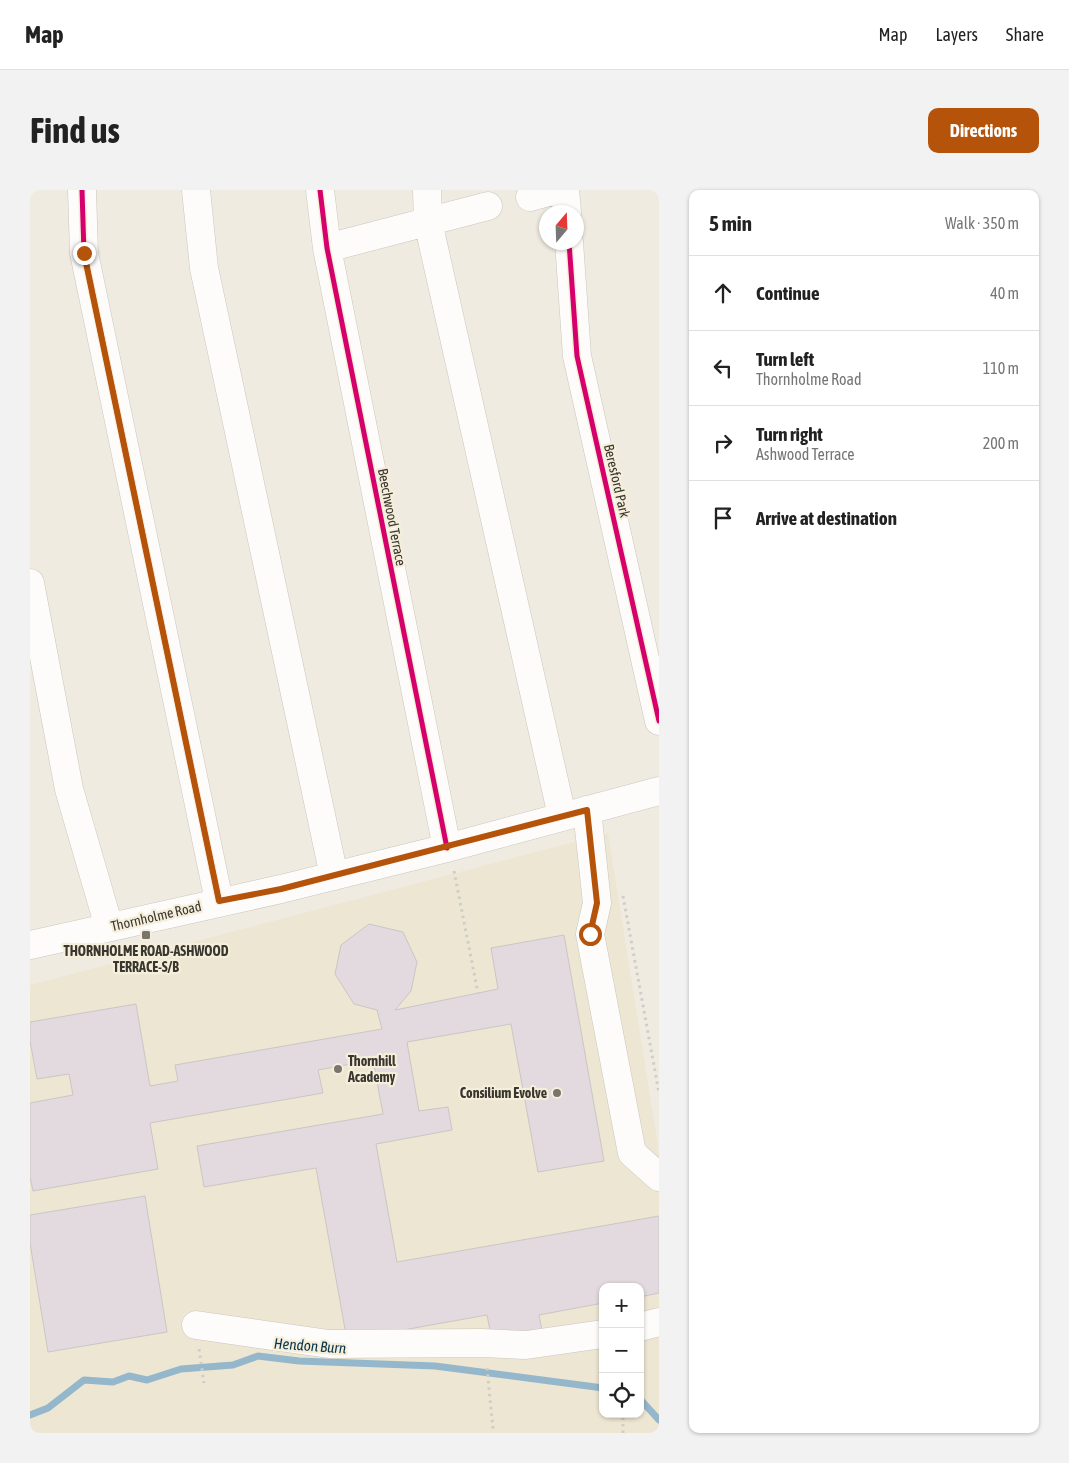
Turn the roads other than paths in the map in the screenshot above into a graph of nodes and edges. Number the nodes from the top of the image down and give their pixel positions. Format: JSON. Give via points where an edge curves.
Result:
{"nodes":[{"id":1,"x":82,"y":190,"type":"edge"},
{"id":2,"x":196,"y":190,"type":"edge"},
{"id":3,"x":320,"y":190,"type":"edge"},
{"id":4,"x":427,"y":190,"type":"edge"},
{"id":5,"x":565,"y":190,"type":"edge"},
{"id":6,"x":566,"y":205,"type":"edge"},
{"id":7,"x":488,"y":206,"type":"dead end"},
{"id":8,"x":428,"y":222,"type":"junction"},
{"id":9,"x":327,"y":248,"type":"junction"},
{"id":10,"x":570,"y":250,"type":"edge"},
{"id":11,"x":30,"y":583,"type":"edge"},
{"id":12,"x":659,"y":722,"type":"edge"},
{"id":13,"x":659,"y":791,"type":"edge"},
{"id":14,"x":574,"y":813,"type":"junction"},
{"id":15,"x":447,"y":848,"type":"junction"},
{"id":16,"x":334,"y":876,"type":"junction"},
{"id":17,"x":219,"y":901,"type":"junction"},
{"id":18,"x":108,"y":927,"type":"junction"},
{"id":19,"x":30,"y":945,"type":"edge"},
{"id":20,"x":659,"y":1177,"type":"edge"},
{"id":21,"x":659,"y":1322,"type":"edge"},
{"id":22,"x":196,"y":1325,"type":"dead end"},
{"id":23,"x":644,"y":1326,"type":"edge"},
{"id":24,"x":599,"y":1335,"type":"edge"}],
"edges":[{"from":1,"to":17,"type":"street","via":[[84,253]]},
{"from":2,"to":16,"type":"street","via":[[204,268]]},
{"from":3,"to":9,"type":"street","name":"Beechwood Terrace"},
{"from":4,"to":8,"type":"street"},
{"from":5,"to":6,"type":"street"},
{"from":7,"to":8,"type":"street"},
{"from":8,"to":9,"type":"street"},
{"from":8,"to":14,"type":"street"},
{"from":9,"to":15,"type":"street","name":"Beechwood Terrace"},
{"from":10,"to":12,"type":"street","name":"Beresford Park","via":[[577,356]]},
{"from":11,"to":18,"type":"street","via":[[69,789]]},
{"from":13,"to":14,"type":"street","name":"Thornholme Road"},
{"from":14,"to":15,"type":"street","name":"Thornholme Road"},
{"from":14,"to":20,"type":"street","via":[[597,903],[590,934],[632,1153]]},
{"from":15,"to":16,"type":"street","name":"Thornholme Road"},
{"from":16,"to":17,"type":"street","name":"Thornholme Road"},
{"from":17,"to":18,"type":"street","name":"Thornholme Road"},
{"from":18,"to":19,"type":"street","name":"Thornholme Road"},
{"from":21,"to":23,"type":"street"},
{"from":22,"to":24,"type":"street","via":[[329,1344],[526,1345]]}]}
